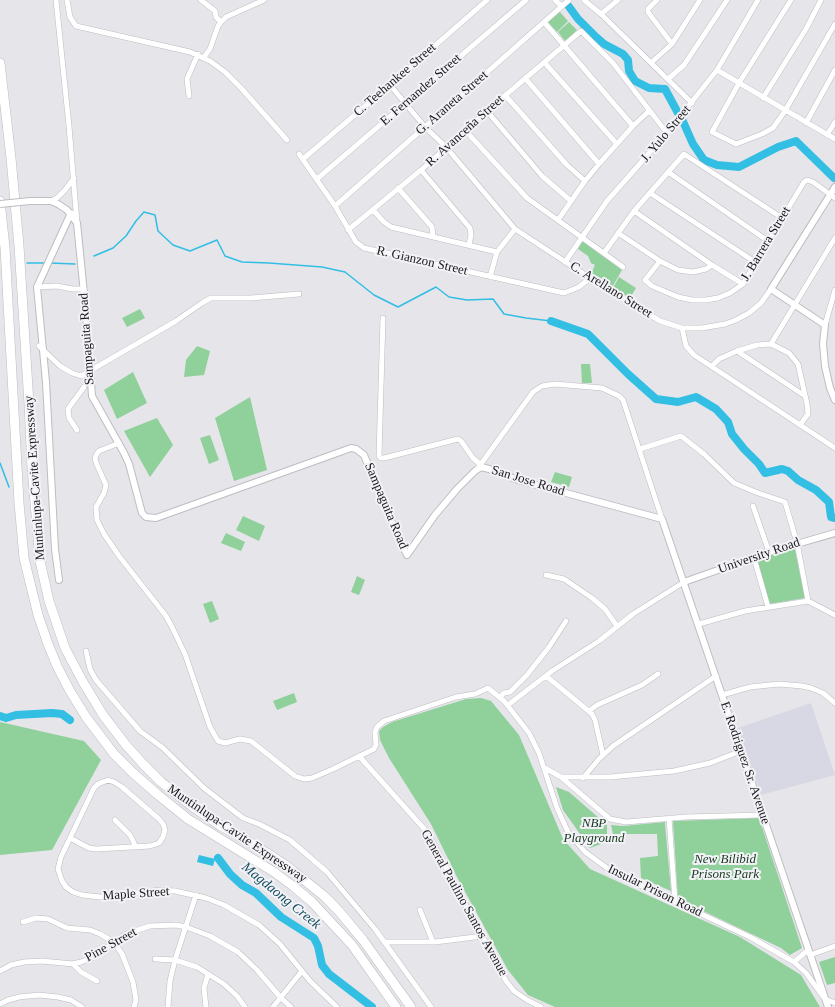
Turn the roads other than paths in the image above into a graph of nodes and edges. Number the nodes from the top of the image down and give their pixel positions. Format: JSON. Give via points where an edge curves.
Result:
{"nodes":[{"id":1,"x":56,"y":0,"type":"edge"},
{"id":2,"x":67,"y":0,"type":"edge"},
{"id":3,"x":201,"y":0,"type":"edge"},
{"id":4,"x":264,"y":0,"type":"edge"},
{"id":5,"x":487,"y":0,"type":"edge"},
{"id":6,"x":526,"y":0,"type":"edge"},
{"id":7,"x":555,"y":0,"type":"edge"},
{"id":8,"x":569,"y":0,"type":"edge"},
{"id":9,"x":584,"y":0,"type":"edge"},
{"id":10,"x":618,"y":0,"type":"edge"},
{"id":11,"x":657,"y":0,"type":"edge"},
{"id":12,"x":700,"y":0,"type":"edge"},
{"id":13,"x":727,"y":0,"type":"edge"},
{"id":14,"x":758,"y":0,"type":"edge"},
{"id":15,"x":791,"y":0,"type":"edge"},
{"id":16,"x":821,"y":0,"type":"edge"},
{"id":17,"x":562,"y":6,"type":"junction"},
{"id":18,"x":601,"y":14,"type":"junction"},
{"id":19,"x":221,"y":22,"type":"junction"},
{"id":20,"x":544,"y":22,"type":"junction"},
{"id":21,"x":835,"y":24,"type":"edge"},
{"id":22,"x":672,"y":44,"type":"junction"},
{"id":23,"x":564,"y":45,"type":"junction"},
{"id":24,"x":198,"y":54,"type":"junction"},
{"id":25,"x":204,"y":57,"type":"junction"},
{"id":26,"x":544,"y":62,"type":"junction"},
{"id":27,"x":652,"y":62,"type":"junction"},
{"id":28,"x":0,"y":63,"type":"edge"},
{"id":29,"x":717,"y":70,"type":"junction"},
{"id":30,"x":835,"y":70,"type":"edge"},
{"id":31,"x":525,"y":78,"type":"junction"},
{"id":32,"x":668,"y":79,"type":"junction"},
{"id":33,"x":739,"y":83,"type":"junction"},
{"id":34,"x":390,"y":85,"type":"junction"},
{"id":35,"x":505,"y":95,"type":"junction"},
{"id":36,"x":189,"y":96,"type":"dead end"},
{"id":37,"x":763,"y":98,"type":"junction"},
{"id":38,"x":405,"y":103,"type":"junction"},
{"id":39,"x":692,"y":103,"type":"junction"},
{"id":40,"x":486,"y":111,"type":"junction"},
{"id":41,"x":649,"y":111,"type":"junction"},
{"id":42,"x":785,"y":111,"type":"junction"},
{"id":43,"x":835,"y":122,"type":"edge"},
{"id":44,"x":806,"y":123,"type":"junction"},
{"id":45,"x":633,"y":126,"type":"junction"},
{"id":46,"x":425,"y":127,"type":"junction"},
{"id":47,"x":465,"y":130,"type":"junction"},
{"id":48,"x":667,"y":133,"type":"junction"},
{"id":49,"x":827,"y":135,"type":"junction"},
{"id":50,"x":287,"y":140,"type":"dead end"},
{"id":51,"x":835,"y":140,"type":"edge"},
{"id":52,"x":617,"y":144,"type":"junction"},
{"id":53,"x":446,"y":147,"type":"junction"},
{"id":54,"x":299,"y":154,"type":"dead end"},
{"id":55,"x":303,"y":159,"type":"junction"},
{"id":56,"x":599,"y":164,"type":"junction"},
{"id":57,"x":420,"y":170,"type":"junction"},
{"id":58,"x":668,"y":172,"type":"junction"},
{"id":59,"x":74,"y":178,"type":"junction"},
{"id":60,"x":317,"y":179,"type":"junction"},
{"id":61,"x":585,"y":181,"type":"junction"},
{"id":62,"x":835,"y":187,"type":"edge"},
{"id":63,"x":398,"y":188,"type":"junction"},
{"id":64,"x":650,"y":193,"type":"junction"},
{"id":65,"x":833,"y":197,"type":"edge"},
{"id":66,"x":51,"y":201,"type":"junction"},
{"id":67,"x":571,"y":201,"type":"junction"},
{"id":68,"x":0,"y":202,"type":"edge"},
{"id":69,"x":335,"y":206,"type":"junction"},
{"id":70,"x":373,"y":210,"type":"junction"},
{"id":71,"x":634,"y":211,"type":"junction"},
{"id":72,"x":71,"y":213,"type":"junction"},
{"id":73,"x":782,"y":218,"type":"junction"},
{"id":74,"x":558,"y":220,"type":"junction"},
{"id":75,"x":77,"y":223,"type":"junction"},
{"id":76,"x":515,"y":229,"type":"junction"},
{"id":77,"x":348,"y":230,"type":"junction"},
{"id":78,"x":618,"y":233,"type":"junction"},
{"id":79,"x":433,"y":237,"type":"junction"},
{"id":80,"x":582,"y":237,"type":"junction"},
{"id":81,"x":835,"y":238,"type":"edge"},
{"id":82,"x":768,"y":241,"type":"junction"},
{"id":83,"x":469,"y":245,"type":"junction"},
{"id":84,"x":497,"y":252,"type":"junction"},
{"id":85,"x":604,"y":253,"type":"junction"},
{"id":86,"x":660,"y":261,"type":"junction"},
{"id":87,"x":565,"y":262,"type":"junction"},
{"id":88,"x":755,"y":262,"type":"junction"},
{"id":89,"x":712,"y":264,"type":"junction"},
{"id":90,"x":623,"y":267,"type":"dead end"},
{"id":91,"x":490,"y":277,"type":"junction"},
{"id":92,"x":590,"y":278,"type":"junction"},
{"id":93,"x":743,"y":284,"type":"junction"},
{"id":94,"x":37,"y":287,"type":"junction"},
{"id":95,"x":84,"y":289,"type":"junction"},
{"id":96,"x":771,"y":289,"type":"junction"},
{"id":97,"x":835,"y":290,"type":"edge"},
{"id":98,"x":299,"y":294,"type":"dead end"},
{"id":99,"x":794,"y":305,"type":"junction"},
{"id":100,"x":383,"y":318,"type":"dead end"},
{"id":101,"x":824,"y":325,"type":"junction"},
{"id":102,"x":682,"y":328,"type":"junction"},
{"id":103,"x":771,"y":344,"type":"junction"},
{"id":104,"x":41,"y":348,"type":"junction"},
{"id":105,"x":737,"y":351,"type":"junction"},
{"id":106,"x":712,"y":366,"type":"junction"},
{"id":107,"x":90,"y":371,"type":"junction"},
{"id":108,"x":81,"y":376,"type":"junction"},
{"id":109,"x":87,"y":387,"type":"junction"},
{"id":110,"x":805,"y":396,"type":"junction"},
{"id":111,"x":835,"y":400,"type":"edge"},
{"id":112,"x":800,"y":425,"type":"junction"},
{"id":113,"x":77,"y":430,"type":"dead end"},
{"id":114,"x":119,"y":442,"type":"junction"},
{"id":115,"x":835,"y":448,"type":"edge"},
{"id":116,"x":640,"y":449,"type":"junction"},
{"id":117,"x":480,"y":467,"type":"junction"},
{"id":118,"x":753,"y":506,"type":"dead end"},
{"id":119,"x":662,"y":519,"type":"junction"},
{"id":120,"x":835,"y":533,"type":"edge"},
{"id":121,"x":797,"y":543,"type":"junction"},
{"id":122,"x":769,"y":552,"type":"junction"},
{"id":123,"x":407,"y":555,"type":"joint"},
{"id":124,"x":754,"y":558,"type":"junction"},
{"id":125,"x":546,"y":574,"type":"dead end"},
{"id":126,"x":59,"y":580,"type":"dead end"},
{"id":127,"x":684,"y":582,"type":"junction"},
{"id":128,"x":808,"y":601,"type":"junction"},
{"id":129,"x":768,"y":607,"type":"junction"},
{"id":130,"x":835,"y":615,"type":"edge"},
{"id":131,"x":566,"y":622,"type":"dead end"},
{"id":132,"x":698,"y":624,"type":"junction"},
{"id":133,"x":616,"y":626,"type":"junction"},
{"id":134,"x":86,"y":651,"type":"dead end"},
{"id":135,"x":658,"y":674,"type":"dead end"},
{"id":136,"x":546,"y":676,"type":"junction"},
{"id":137,"x":716,"y":676,"type":"junction"},
{"id":138,"x":722,"y":695,"type":"junction"},
{"id":139,"x":500,"y":697,"type":"junction"},
{"id":140,"x":835,"y":703,"type":"edge"},
{"id":141,"x":508,"y":706,"type":"junction"},
{"id":142,"x":589,"y":711,"type":"junction"},
{"id":143,"x":741,"y":751,"type":"junction"},
{"id":144,"x":603,"y":755,"type":"junction"},
{"id":145,"x":359,"y":756,"type":"junction"},
{"id":146,"x":545,"y":768,"type":"junction"},
{"id":147,"x":561,"y":777,"type":"junction"},
{"id":148,"x":583,"y":778,"type":"junction"},
{"id":149,"x":763,"y":815,"type":"junction"},
{"id":150,"x":669,"y":818,"type":"junction"},
{"id":151,"x":115,"y":820,"type":"dead end"},
{"id":152,"x":70,"y":838,"type":"junction"},
{"id":153,"x":136,"y":847,"type":"junction"},
{"id":154,"x":196,"y":895,"type":"junction"},
{"id":155,"x":675,"y":901,"type":"junction"},
{"id":156,"x":420,"y":910,"type":"dead end"},
{"id":157,"x":23,"y":922,"type":"dead end"},
{"id":158,"x":186,"y":927,"type":"junction"},
{"id":159,"x":483,"y":936,"type":"junction"},
{"id":160,"x":114,"y":942,"type":"junction"},
{"id":161,"x":385,"y":942,"type":"junction"},
{"id":162,"x":433,"y":942,"type":"junction"},
{"id":163,"x":835,"y":946,"type":"edge"},
{"id":164,"x":809,"y":953,"type":"junction"},
{"id":165,"x":155,"y":958,"type":"dead end"},
{"id":166,"x":175,"y":960,"type":"junction"},
{"id":167,"x":794,"y":962,"type":"junction"},
{"id":168,"x":73,"y":964,"type":"junction"},
{"id":169,"x":302,"y":971,"type":"junction"},
{"id":170,"x":0,"y":972,"type":"edge"},
{"id":171,"x":208,"y":974,"type":"junction"},
{"id":172,"x":97,"y":981,"type":"dead end"},
{"id":173,"x":281,"y":998,"type":"junction"},
{"id":174,"x":825,"y":999,"type":"junction"},
{"id":175,"x":835,"y":1003,"type":"edge"},
{"id":176,"x":0,"y":1004,"type":"edge"},
{"id":177,"x":82,"y":1007,"type":"edge"},
{"id":178,"x":134,"y":1007,"type":"edge"},
{"id":179,"x":168,"y":1007,"type":"edge"},
{"id":180,"x":206,"y":1007,"type":"edge"},
{"id":181,"x":245,"y":1007,"type":"edge"},
{"id":182,"x":273,"y":1007,"type":"edge"},
{"id":183,"x":291,"y":1007,"type":"edge"},
{"id":184,"x":337,"y":1007,"type":"edge"},
{"id":185,"x":396,"y":1007,"type":"edge"},
{"id":186,"x":411,"y":1007,"type":"edge"},
{"id":187,"x":431,"y":1007,"type":"edge"},
{"id":188,"x":541,"y":1007,"type":"edge"},
{"id":189,"x":828,"y":1007,"type":"edge"}],
"edges":[{"from":1,"to":59,"type":"street","name":"Sampaguita Road"},
{"from":2,"to":24,"type":"street","via":[[70,17],[76,26]]},
{"from":3,"to":19,"type":"street","via":[[215,11]]},
{"from":4,"to":19,"type":"street","via":[[226,17]]},
{"from":5,"to":34,"type":"street","name":"C. Teehankee Street"},
{"from":6,"to":38,"type":"street","name":"E. Fernandez Street"},
{"from":7,"to":17,"type":"street"},
{"from":8,"to":17,"type":"street","name":"G. Araneta Street"},
{"from":9,"to":18,"type":"street"},
{"from":10,"to":18,"type":"street"},
{"from":11,"to":22,"type":"street","via":[[647,10],[648,14]]},
{"from":12,"to":22,"type":"street"},
{"from":13,"to":32,"type":"street","via":[[684,65]]},
{"from":14,"to":29,"type":"street","name":"J. Yulo Street"},
{"from":15,"to":33,"type":"street"},
{"from":16,"to":37,"type":"street"},
{"from":17,"to":20,"type":"street","name":"G. Araneta Street"},
{"from":18,"to":27,"type":"street"},
{"from":19,"to":25,"type":"street"},
{"from":20,"to":23,"type":"street"},
{"from":20,"to":46,"type":"street","name":"G. Araneta Street"},
{"from":21,"to":42,"type":"street"},
{"from":22,"to":27,"type":"street"},
{"from":23,"to":26,"type":"street","name":"R. Avanceña Street"},
{"from":23,"to":41,"type":"street","name":"R. Avanceña Street","via":[[581,31],[613,63]]},
{"from":23,"to":45,"type":"street"},
{"from":24,"to":25,"type":"street"},
{"from":24,"to":36,"type":"street","via":[[187,79]]},
{"from":25,"to":50,"type":"street","via":[[232,79]]},
{"from":26,"to":31,"type":"street","name":"R. Avanceña Street"},
{"from":26,"to":52,"type":"street"},
{"from":27,"to":32,"type":"street"},
{"from":28,"to":186,"type":"highway","name":"Muntinlupa-Cavite Expressway","via":[[19,246],[39,554],[49,601],[65,648],[103,715],[144,765],[193,807],[286,866],[324,896],[363,940]]},
{"from":29,"to":33,"type":"street"},
{"from":29,"to":39,"type":"street","name":"J. Yulo Street"},
{"from":30,"to":44,"type":"street"},
{"from":31,"to":35,"type":"street","name":"R. Avanceña Street"},
{"from":31,"to":56,"type":"street"},
{"from":32,"to":39,"type":"street"},
{"from":33,"to":37,"type":"street"},
{"from":33,"to":42,"type":"street","via":[[712,132],[736,144],[773,128]]},
{"from":34,"to":38,"type":"street","name":"C. Arellano Street"},
{"from":34,"to":55,"type":"street","name":"C. Teehankee Street"},
{"from":35,"to":40,"type":"street","name":"R. Avanceña Street"},
{"from":35,"to":61,"type":"street","via":[[567,166]]},
{"from":37,"to":42,"type":"street"},
{"from":38,"to":46,"type":"street","name":"C. Arellano Street"},
{"from":38,"to":60,"type":"street","name":"E. Fernandez Street"},
{"from":39,"to":48,"type":"street","name":"J. Yulo Street"},
{"from":40,"to":47,"type":"street","name":"R. Avanceña Street"},
{"from":40,"to":67,"type":"street","via":[[542,176]]},
{"from":41,"to":45,"type":"street"},
{"from":41,"to":48,"type":"street"},
{"from":42,"to":44,"type":"street"},
{"from":43,"to":49,"type":"street"},
{"from":44,"to":49,"type":"street"},
{"from":45,"to":52,"type":"street"},
{"from":46,"to":53,"type":"street","name":"C. Arellano Street"},
{"from":46,"to":69,"type":"street","name":"G. Araneta Street"},
{"from":47,"to":53,"type":"street","name":"R. Avanceña Street"},
{"from":47,"to":74,"type":"street","via":[[527,198]]},
{"from":48,"to":80,"type":"street","name":"J. Yulo Street","via":[[607,201]]},
{"from":49,"to":51,"type":"street"},
{"from":52,"to":56,"type":"street"},
{"from":53,"to":57,"type":"street","name":"R. Avanceña Street"},
{"from":53,"to":76,"type":"street","name":"C. Arellano Street"},
{"from":54,"to":55,"type":"street","name":"R. Gianzon Street"},
{"from":55,"to":60,"type":"street","name":"R. Gianzon Street"},
{"from":56,"to":61,"type":"street"},
{"from":57,"to":63,"type":"street","name":"R. Avanceña Street"},
{"from":57,"to":83,"type":"street","via":[[470,228]]},
{"from":58,"to":64,"type":"street"},
{"from":58,"to":73,"type":"street","via":[[684,154]]},
{"from":58,"to":82,"type":"street"},
{"from":59,"to":66,"type":"street","via":[[57,198]]},
{"from":59,"to":75,"type":"street","name":"Sampaguita Road"},
{"from":60,"to":69,"type":"street","name":"R. Gianzon Street"},
{"from":61,"to":67,"type":"street"},
{"from":62,"to":65,"type":"street","name":"C. Arellano Street"},
{"from":63,"to":70,"type":"street","name":"R. Avanceña Street"},
{"from":63,"to":79,"type":"street","via":[[432,227]]},
{"from":64,"to":71,"type":"street"},
{"from":64,"to":88,"type":"street"},
{"from":65,"to":73,"type":"street","name":"J. Barrera Street","via":[[807,180]]},
{"from":65,"to":96,"type":"street","name":"C. Arellano Street"},
{"from":66,"to":68,"type":"street","bridge":true},
{"from":66,"to":72,"type":"street"},
{"from":67,"to":74,"type":"street"},
{"from":68,"to":185,"type":"highway","name":"Muntinlupa-Cavite Expressway","via":[[24,558],[38,615],[57,666],[86,717],[114,754],[156,794],[188,819],[274,872],[312,902],[352,945]]},
{"from":69,"to":77,"type":"street","name":"R. Gianzon Street"},
{"from":70,"to":77,"type":"street","name":"R. Avanceña Street"},
{"from":70,"to":79,"type":"street","via":[[390,227]]},
{"from":71,"to":78,"type":"street"},
{"from":71,"to":89,"type":"street"},
{"from":72,"to":75,"type":"street"},
{"from":72,"to":94,"type":"street"},
{"from":73,"to":82,"type":"street","name":"J. Barrera Street"},
{"from":74,"to":80,"type":"street"},
{"from":75,"to":95,"type":"street","name":"Sampaguita Road"},
{"from":76,"to":84,"type":"street"},
{"from":76,"to":87,"type":"street","name":"C. Arellano Street"},
{"from":77,"to":91,"type":"street","name":"R. Gianzon Street","via":[[364,248]]},
{"from":78,"to":85,"type":"street"},
{"from":78,"to":86,"type":"street"},
{"from":79,"to":83,"type":"street"},
{"from":80,"to":85,"type":"street"},
{"from":80,"to":87,"type":"street","name":"J. Yulo Street"},
{"from":81,"to":99,"type":"street"},
{"from":82,"to":88,"type":"street","name":"J. Barrera Street"},
{"from":83,"to":84,"type":"street"},
{"from":84,"to":91,"type":"street"},
{"from":85,"to":90,"type":"street"},
{"from":86,"to":89,"type":"street","via":[[688,272],[706,269]]},
{"from":86,"to":93,"type":"street","name":"J. Barrera Street","via":[[645,280],[652,286],[678,297],[692,300],[718,298]]},
{"from":87,"to":92,"type":"street","name":"C. Arellano Street"},
{"from":88,"to":93,"type":"street","name":"J. Barrera Street"},
{"from":89,"to":93,"type":"street"},
{"from":91,"to":92,"type":"street","name":"R. Gianzon Street","via":[[564,293],[579,287]]},
{"from":92,"to":102,"type":"street","name":"C. Arellano Street","via":[[660,321]]},
{"from":94,"to":95,"type":"street"},
{"from":94,"to":104,"type":"street"},
{"from":95,"to":107,"type":"street","name":"Sampaguita Road"},
{"from":96,"to":99,"type":"street"},
{"from":96,"to":102,"type":"street","name":"C. Arellano Street","via":[[761,303],[736,320],[713,327]]},
{"from":97,"to":101,"type":"street"},
{"from":98,"to":107,"type":"street","via":[[211,298]]},
{"from":99,"to":101,"type":"street"},
{"from":99,"to":103,"type":"street"},
{"from":100,"to":117,"type":"street","via":[[379,456],[384,458],[458,439]]},
{"from":101,"to":111,"type":"street","via":[[825,366]]},
{"from":102,"to":106,"type":"street","via":[[683,339],[689,351]]},
{"from":103,"to":105,"type":"street"},
{"from":103,"to":110,"type":"street","via":[[789,353],[798,364]]},
{"from":104,"to":108,"type":"street","via":[[60,366]]},
{"from":104,"to":126,"type":"street","via":[[54,549]]},
{"from":105,"to":106,"type":"street","via":[[719,359]]},
{"from":105,"to":110,"type":"street"},
{"from":106,"to":112,"type":"street"},
{"from":107,"to":108,"type":"street"},
{"from":107,"to":109,"type":"street","name":"Sampaguita Road"},
{"from":108,"to":109,"type":"street"},
{"from":109,"to":113,"type":"street","via":[[68,409],[69,418]]},
{"from":109,"to":114,"type":"street","name":"Sampaguita Road"},
{"from":110,"to":112,"type":"street","via":[[808,414]]},
{"from":112,"to":115,"type":"street"},
{"from":114,"to":123,"type":"street","name":"Sampaguita Road","via":[[129,464],[142,513],[152,518],[354,448],[364,455]]},
{"from":114,"to":145,"type":"street","via":[[96,454],[95,459],[106,485],[96,507],[97,520],[116,552],[172,627],[185,654],[215,738],[220,743],[240,739],[251,741],[289,772],[304,779],[317,776]]},
{"from":116,"to":117,"type":"street","via":[[623,400],[619,396],[597,387],[555,384],[542,386],[533,392]]},
{"from":116,"to":119,"type":"street"},
{"from":116,"to":121,"type":"street","via":[[683,437],[731,481],[785,502]]},
{"from":117,"to":119,"type":"street","name":"San Jose Road","via":[[518,480]]},
{"from":117,"to":123,"type":"street","name":"San Jose Road","via":[[435,515]]},
{"from":118,"to":122,"type":"street"},
{"from":119,"to":127,"type":"street","name":"E. Rodriguez Sr. Avenue"},
{"from":120,"to":121,"type":"street","name":"University Road"},
{"from":121,"to":122,"type":"street","name":"University Road"},
{"from":121,"to":128,"type":"street"},
{"from":122,"to":124,"type":"street","name":"University Road"},
{"from":124,"to":127,"type":"street","name":"University Road"},
{"from":124,"to":129,"type":"street"},
{"from":125,"to":133,"type":"street","via":[[564,579],[592,598],[605,609]]},
{"from":127,"to":132,"type":"street","name":"E. Rodriguez Sr. Avenue"},
{"from":127,"to":133,"type":"street"},
{"from":128,"to":129,"type":"street"},
{"from":128,"to":130,"type":"street"},
{"from":129,"to":132,"type":"street"},
{"from":131,"to":139,"type":"street","via":[[527,675],[510,692]]},
{"from":132,"to":137,"type":"street","name":"E. Rodriguez Sr. Avenue"},
{"from":133,"to":136,"type":"street","via":[[599,641]]},
{"from":134,"to":161,"type":"street","via":[[90,669],[96,680],[140,731],[242,818],[290,840],[302,850],[327,872]]},
{"from":135,"to":142,"type":"street","via":[[642,685]]},
{"from":136,"to":141,"type":"street"},
{"from":136,"to":142,"type":"street"},
{"from":137,"to":138,"type":"street","name":"E. Rodriguez Sr. Avenue"},
{"from":137,"to":144,"type":"street"},
{"from":138,"to":140,"type":"street","via":[[750,687],[779,684],[811,688],[823,693]]},
{"from":138,"to":143,"type":"street","name":"E. Rodriguez Sr. Avenue"},
{"from":139,"to":141,"type":"street","name":"Insular Prison Road"},
{"from":139,"to":145,"type":"street","name":"Insular Prison Road","via":[[488,688],[384,721],[376,726],[374,748]]},
{"from":141,"to":146,"type":"street","name":"Insular Prison Road","via":[[532,738]]},
{"from":142,"to":144,"type":"street","via":[[595,720]]},
{"from":143,"to":148,"type":"street","via":[[692,768],[618,777]]},
{"from":143,"to":149,"type":"street","name":"E. Rodriguez Sr. Avenue"},
{"from":144,"to":148,"type":"street"},
{"from":145,"to":159,"type":"street","name":"General Paulino Santos Avenue","via":[[427,832]]},
{"from":146,"to":147,"type":"street"},
{"from":146,"to":155,"type":"street","name":"Insular Prison Road","via":[[557,808],[568,832],[585,852],[614,874]]},
{"from":147,"to":148,"type":"street"},
{"from":147,"to":150,"type":"street","via":[[610,819],[626,822]]},
{"from":149,"to":150,"type":"street"},
{"from":149,"to":164,"type":"street","name":"E. Rodriguez Sr. Avenue"},
{"from":150,"to":155,"type":"street"},
{"from":151,"to":153,"type":"street","via":[[130,835]]},
{"from":152,"to":153,"type":"street","via":[[89,848]]},
{"from":152,"to":153,"type":"street","name":"Maple Street","via":[[94,788],[108,780],[122,787],[163,824],[163,837],[159,843]]},
{"from":152,"to":154,"type":"street","name":"Maple Street","via":[[58,869],[62,881],[73,892],[96,897],[161,890]]},
{"from":154,"to":158,"type":"street"},
{"from":154,"to":169,"type":"street","name":"Maple Street","via":[[224,905],[259,925],[289,953]]},
{"from":155,"to":167,"type":"street","name":"Insular Prison Road","via":[[750,936]]},
{"from":156,"to":162,"type":"street"},
{"from":157,"to":160,"type":"street","via":[[48,918],[67,928],[90,930]]},
{"from":158,"to":160,"type":"street","name":"Pine Street","via":[[150,926],[131,932]]},
{"from":158,"to":166,"type":"street"},
{"from":158,"to":173,"type":"street","name":"Pine Street","via":[[210,936],[238,952]]},
{"from":159,"to":162,"type":"street"},
{"from":159,"to":188,"type":"street","name":"General Paulino Santos Avenue","via":[[506,981],[514,991]]},
{"from":160,"to":168,"type":"street","name":"Pine Street","via":[[92,958]]},
{"from":160,"to":178,"type":"street","via":[[127,964],[133,982],[136,1000]]},
{"from":161,"to":162,"type":"street"},
{"from":161,"to":187,"type":"street"},
{"from":163,"to":164,"type":"street"},
{"from":164,"to":167,"type":"street"},
{"from":164,"to":174,"type":"street","name":"E. Rodriguez Sr. Avenue"},
{"from":165,"to":166,"type":"street"},
{"from":166,"to":171,"type":"street","via":[[197,967]]},
{"from":166,"to":179,"type":"street"},
{"from":167,"to":174,"type":"street","name":"Insular Prison Road","via":[[806,973]]},
{"from":168,"to":170,"type":"street","name":"Pine Street","via":[[24,962],[11,964]]},
{"from":168,"to":172,"type":"street"},
{"from":169,"to":173,"type":"street"},
{"from":169,"to":184,"type":"street","name":"Maple Street"},
{"from":171,"to":180,"type":"street","via":[[204,988]]},
{"from":171,"to":181,"type":"street","via":[[224,984]]},
{"from":173,"to":182,"type":"street"},
{"from":173,"to":183,"type":"street","name":"Pine Street"},
{"from":174,"to":175,"type":"street"},
{"from":174,"to":189,"type":"street","name":"E. Rodriguez Sr. Avenue"},
{"from":176,"to":177,"type":"street","via":[[20,997],[39,995],[71,1000]]}]}
